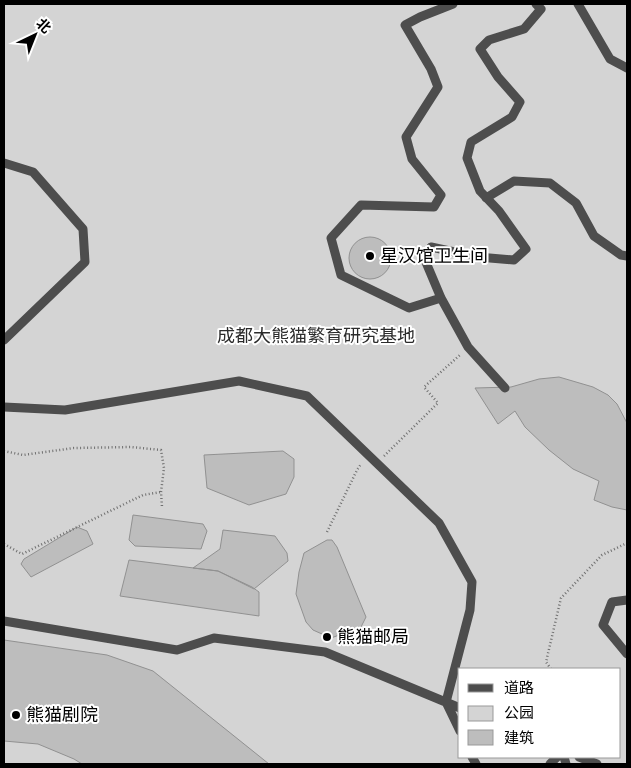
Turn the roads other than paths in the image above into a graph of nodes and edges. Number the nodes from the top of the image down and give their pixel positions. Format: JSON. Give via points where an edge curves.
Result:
{"nodes":[{"id":1,"x":453,"y":4,"type":"edge"},
{"id":2,"x":536,"y":4,"type":"edge"},
{"id":3,"x":578,"y":4,"type":"edge"},
{"id":4,"x":627,"y":68,"type":"edge"},
{"id":5,"x":4,"y":163,"type":"edge"},
{"id":6,"x":486,"y":198,"type":"junction"},
{"id":7,"x":627,"y":256,"type":"edge"},
{"id":8,"x":441,"y":298,"type":"junction"},
{"id":9,"x":4,"y":340,"type":"edge"},
{"id":10,"x":505,"y":388,"type":"dead end"},
{"id":11,"x":4,"y":407,"type":"edge"},
{"id":12,"x":627,"y":600,"type":"edge"},
{"id":13,"x":4,"y":621,"type":"edge"},
{"id":14,"x":627,"y":654,"type":"edge"},
{"id":15,"x":446,"y":702,"type":"junction"},
{"id":16,"x":458,"y":707,"type":"edge"},
{"id":17,"x":458,"y":727,"type":"edge"},
{"id":18,"x":582,"y":758,"type":"edge"},
{"id":19,"x":597,"y":764,"type":"edge"}],
"edges":[{"from":1,"to":8,"type":"lane","via":[[405,25],[438,87],[406,137],[412,159],[441,195],[434,207],[361,205],[331,238],[341,274],[409,308]]},
{"from":2,"to":6,"type":"lane","via":[[541,9],[524,29],[489,40],[480,49],[498,78],[520,102],[512,117],[471,142],[467,158]]},
{"from":3,"to":4,"type":"lane","via":[[610,59]]},
{"from":5,"to":9,"type":"lane","via":[[33,172],[83,229],[85,262]]},
{"from":6,"to":7,"type":"lane","via":[[514,181],[550,182],[576,203],[594,236]]},
{"from":6,"to":8,"type":"lane","via":[[526,249],[514,260],[478,257],[431,247],[426,260]]},
{"from":8,"to":10,"type":"lane","via":[[468,347]]},
{"from":11,"to":15,"type":"lane","via":[[65,410],[239,381],[307,396],[439,523],[472,582],[470,610]]},
{"from":12,"to":14,"type":"lane","via":[[612,602],[604,625]]},
{"from":13,"to":15,"type":"lane","via":[[177,650],[214,638],[325,652]]},
{"from":15,"to":16,"type":"lane"},
{"from":15,"to":17,"type":"lane"},
{"from":18,"to":19,"type":"lane"}]}
